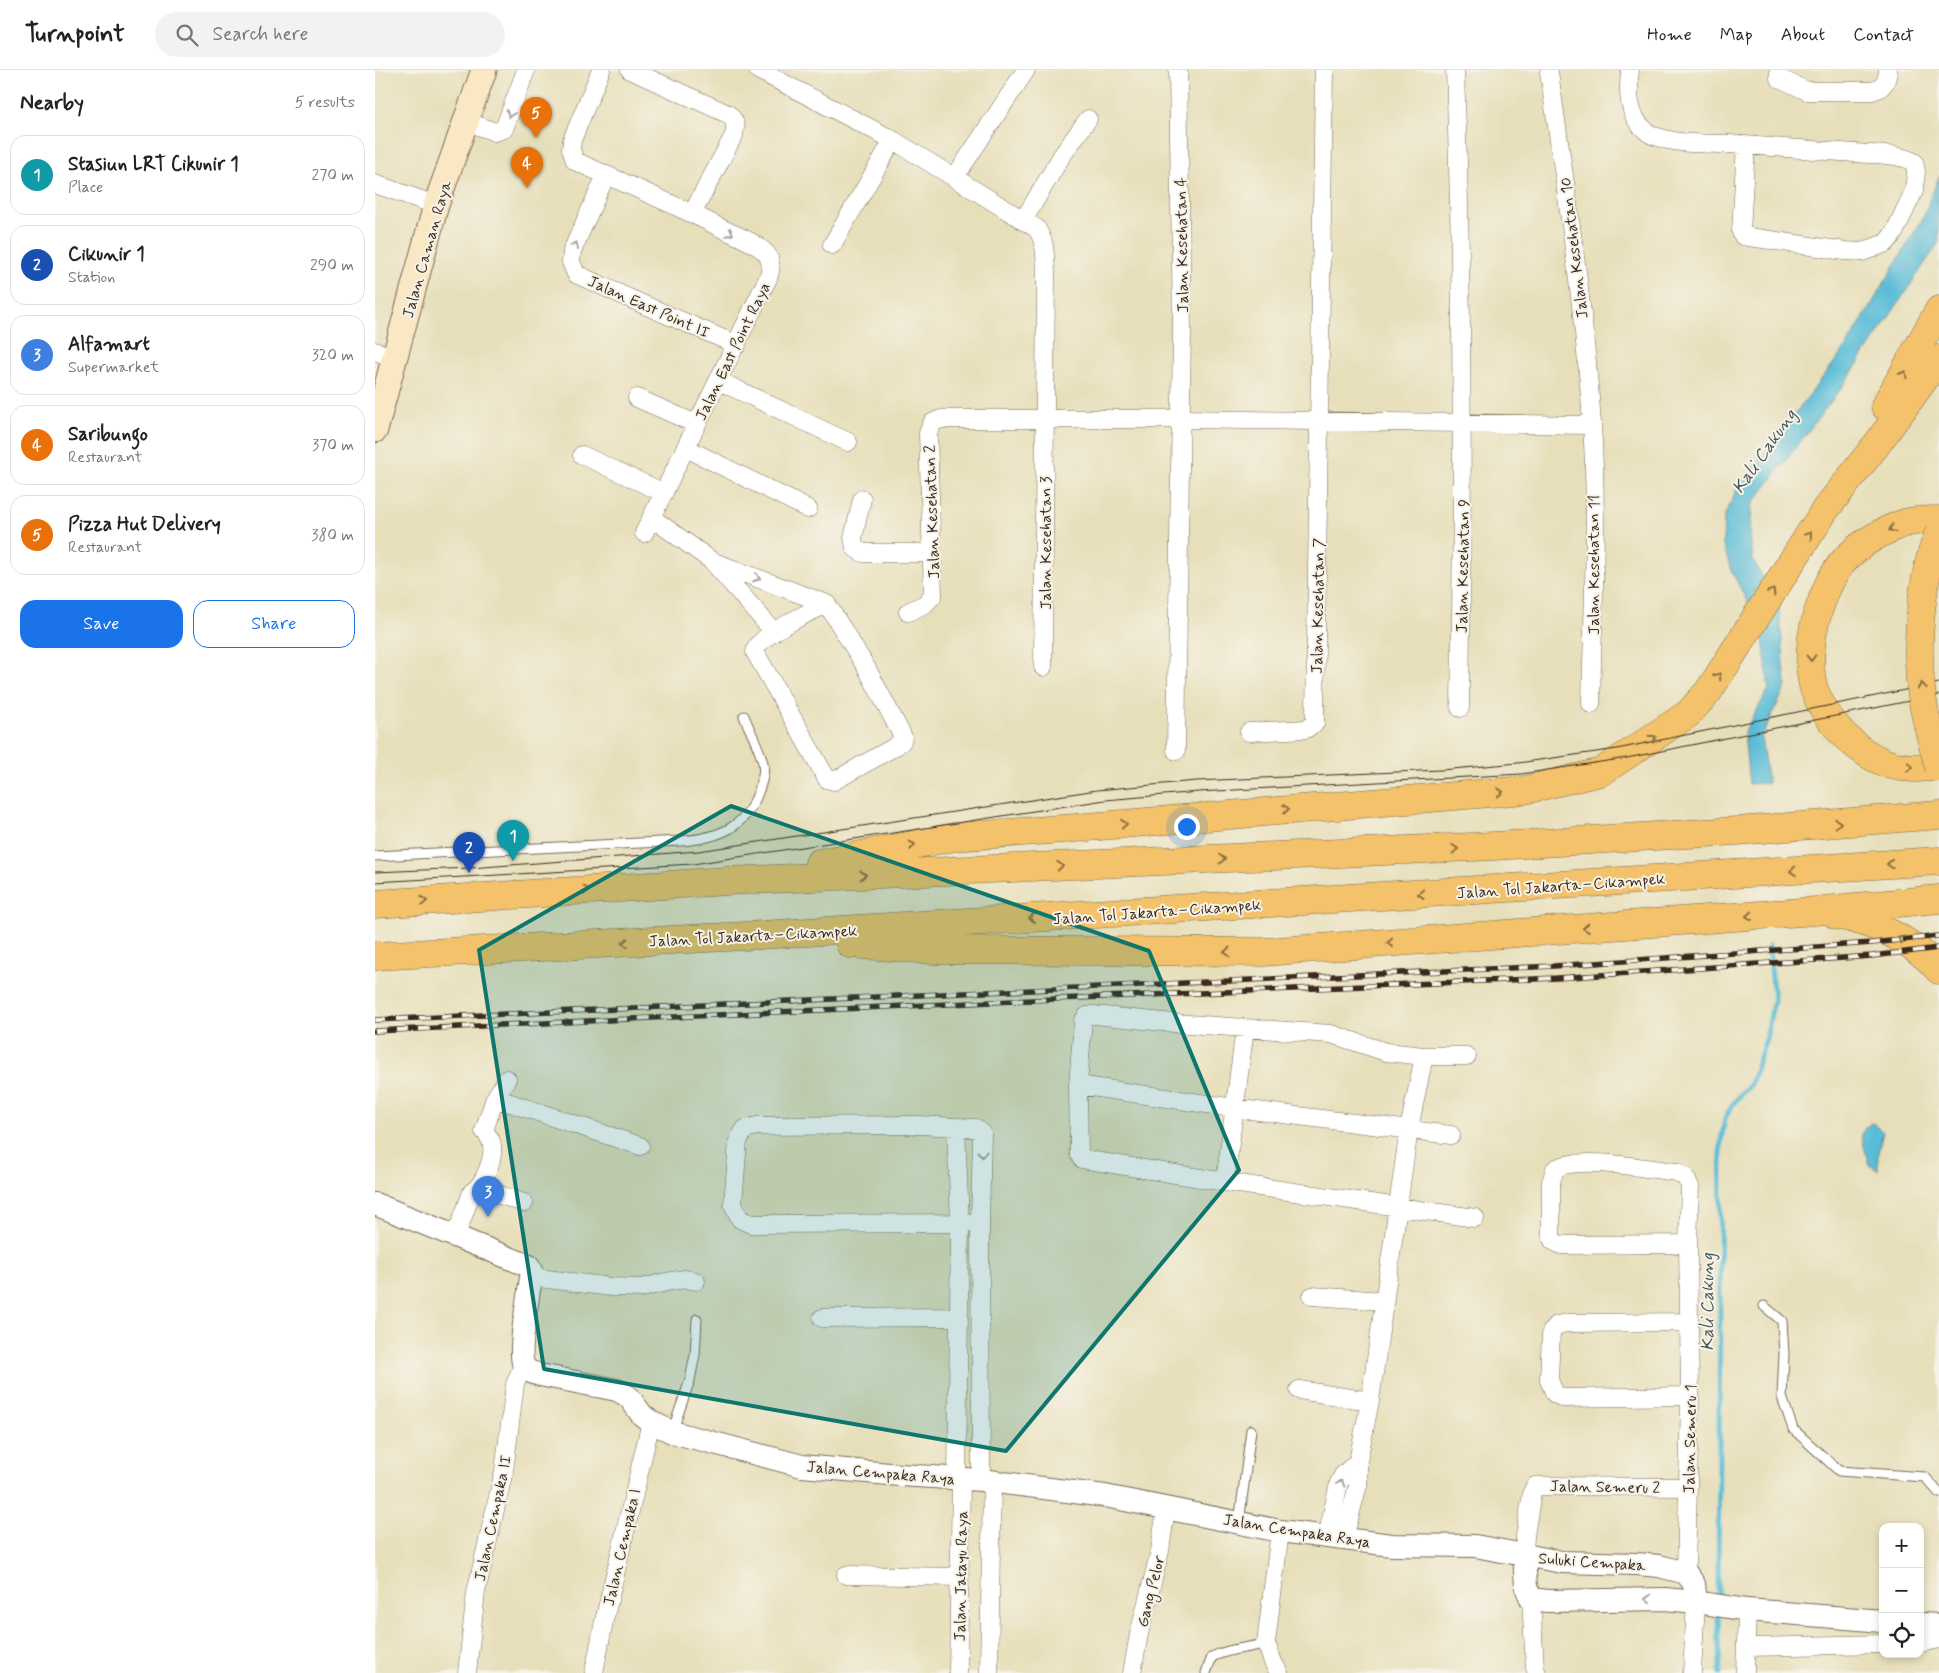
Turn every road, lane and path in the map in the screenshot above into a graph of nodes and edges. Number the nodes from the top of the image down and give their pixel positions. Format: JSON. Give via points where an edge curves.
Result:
{"nodes":[{"id":1,"x":484,"y":70,"type":"edge"},
{"id":2,"x":526,"y":70,"type":"edge"},
{"id":3,"x":601,"y":70,"type":"edge"},
{"id":4,"x":630,"y":70,"type":"edge"},
{"id":5,"x":758,"y":70,"type":"edge"},
{"id":6,"x":1026,"y":70,"type":"edge"},
{"id":7,"x":1178,"y":70,"type":"edge"},
{"id":8,"x":1324,"y":70,"type":"edge"},
{"id":9,"x":1455,"y":70,"type":"edge"},
{"id":10,"x":1629,"y":70,"type":"edge"},
{"id":11,"x":1779,"y":70,"type":"edge"},
{"id":12,"x":1888,"y":70,"type":"edge"},
{"id":13,"x":1549,"y":72,"type":"dead end"},
{"id":14,"x":782,"y":75,"type":"edge"},
{"id":15,"x":1088,"y":119,"type":"dead end"},
{"id":16,"x":466,"y":120,"type":"junction"},
{"id":17,"x":893,"y":140,"type":"junction"},
{"id":18,"x":1745,"y":146,"type":"junction"},
{"id":19,"x":606,"y":175,"type":"junction"},
{"id":20,"x":955,"y":177,"type":"junction"},
{"id":21,"x":375,"y":184,"type":"edge"},
{"id":22,"x":436,"y":204,"type":"junction"},
{"id":23,"x":692,"y":214,"type":"junction"},
{"id":24,"x":1023,"y":221,"type":"junction"},
{"id":25,"x":832,"y":245,"type":"dead end"},
{"id":26,"x":1939,"y":310,"type":"edge"},
{"id":27,"x":737,"y":345,"type":"junction"},
{"id":28,"x":385,"y":355,"type":"edge"},
{"id":29,"x":1939,"y":359,"type":"edge"},
{"id":30,"x":719,"y":381,"type":"junction"},
{"id":31,"x":637,"y":398,"type":"dead end"},
{"id":32,"x":1045,"y":419,"type":"junction"},
{"id":33,"x":1181,"y":419,"type":"junction"},
{"id":34,"x":1320,"y":422,"type":"junction"},
{"id":35,"x":696,"y":424,"type":"junction"},
{"id":36,"x":1463,"y":424,"type":"junction"},
{"id":37,"x":1592,"y":425,"type":"junction"},
{"id":38,"x":375,"y":430,"type":"edge"},
{"id":39,"x":848,"y":442,"type":"dead end"},
{"id":40,"x":686,"y":448,"type":"junction"},
{"id":41,"x":582,"y":455,"type":"dead end"},
{"id":42,"x":663,"y":493,"type":"junction"},
{"id":43,"x":862,"y":499,"type":"dead end"},
{"id":44,"x":1828,"y":507,"type":"junction"},
{"id":45,"x":807,"y":509,"type":"dead end"},
{"id":46,"x":1939,"y":520,"type":"edge"},
{"id":47,"x":1939,"y":533,"type":"edge"},
{"id":48,"x":932,"y":554,"type":"junction"},
{"id":49,"x":711,"y":561,"type":"junction"},
{"id":50,"x":827,"y":604,"type":"junction"},
{"id":51,"x":908,"y":612,"type":"dead end"},
{"id":52,"x":774,"y":632,"type":"junction"},
{"id":53,"x":1043,"y":667,"type":"dead end"},
{"id":54,"x":1591,"y":704,"type":"dead end"},
{"id":55,"x":1460,"y":708,"type":"dead end"},
{"id":56,"x":744,"y":716,"type":"dead end"},
{"id":57,"x":1249,"y":732,"type":"dead end"},
{"id":58,"x":1176,"y":751,"type":"dead end"},
{"id":59,"x":1939,"y":767,"type":"edge"},
{"id":60,"x":1939,"y":816,"type":"edge"},
{"id":61,"x":375,"y":856,"type":"edge"},
{"id":62,"x":1939,"y":861,"type":"edge"},
{"id":63,"x":727,"y":881,"type":"junction"},
{"id":64,"x":1939,"y":899,"type":"edge"},
{"id":65,"x":375,"y":904,"type":"edge"},
{"id":66,"x":1815,"y":911,"type":"junction"},
{"id":67,"x":745,"y":936,"type":"junction"},
{"id":68,"x":375,"y":956,"type":"edge"},
{"id":69,"x":1939,"y":970,"type":"edge"},
{"id":70,"x":1245,"y":1028,"type":"junction"},
{"id":71,"x":1424,"y":1056,"type":"junction"},
{"id":72,"x":1467,"y":1056,"type":"dead end"},
{"id":73,"x":507,"y":1079,"type":"dead end"},
{"id":74,"x":1078,"y":1085,"type":"junction"},
{"id":75,"x":495,"y":1098,"type":"junction"},
{"id":76,"x":1234,"y":1108,"type":"junction"},
{"id":77,"x":956,"y":1128,"type":"junction"},
{"id":78,"x":1409,"y":1130,"type":"junction"},
{"id":79,"x":1451,"y":1135,"type":"dead end"},
{"id":80,"x":640,"y":1146,"type":"dead end"},
{"id":81,"x":1225,"y":1182,"type":"junction"},
{"id":82,"x":479,"y":1188,"type":"junction"},
{"id":83,"x":524,"y":1203,"type":"dead end"},
{"id":84,"x":375,"y":1204,"type":"edge"},
{"id":85,"x":1398,"y":1207,"type":"junction"},
{"id":86,"x":1475,"y":1218,"type":"dead end"},
{"id":87,"x":960,"y":1223,"type":"junction"},
{"id":88,"x":980,"y":1223,"type":"junction"},
{"id":89,"x":455,"y":1238,"type":"junction"},
{"id":90,"x":1688,"y":1244,"type":"junction"},
{"id":91,"x":531,"y":1278,"type":"junction"},
{"id":92,"x":696,"y":1280,"type":"dead end"},
{"id":93,"x":1312,"y":1296,"type":"dead end"},
{"id":94,"x":1385,"y":1301,"type":"junction"},
{"id":95,"x":1764,"y":1306,"type":"dead end"},
{"id":96,"x":959,"y":1317,"type":"junction"},
{"id":97,"x":822,"y":1318,"type":"dead end"},
{"id":98,"x":697,"y":1319,"type":"dead end"},
{"id":99,"x":1689,"y":1322,"type":"junction"},
{"id":100,"x":523,"y":1365,"type":"junction"},
{"id":101,"x":1299,"y":1390,"type":"dead end"},
{"id":102,"x":1689,"y":1396,"type":"junction"},
{"id":103,"x":1370,"y":1401,"type":"junction"},
{"id":104,"x":651,"y":1422,"type":"junction"},
{"id":105,"x":1251,"y":1430,"type":"dead end"},
{"id":106,"x":672,"y":1432,"type":"junction"},
{"id":107,"x":1357,"y":1461,"type":"junction"},
{"id":108,"x":973,"y":1480,"type":"junction"},
{"id":109,"x":1687,"y":1487,"type":"junction"},
{"id":110,"x":1939,"y":1493,"type":"edge"},
{"id":111,"x":1166,"y":1508,"type":"junction"},
{"id":112,"x":1239,"y":1523,"type":"junction"},
{"id":113,"x":1280,"y":1531,"type":"junction"},
{"id":114,"x":1335,"y":1537,"type":"junction"},
{"id":115,"x":1524,"y":1556,"type":"junction"},
{"id":116,"x":1686,"y":1573,"type":"junction"},
{"id":117,"x":846,"y":1575,"type":"dead end"},
{"id":118,"x":959,"y":1577,"type":"junction"},
{"id":119,"x":1531,"y":1599,"type":"junction"},
{"id":120,"x":1720,"y":1606,"type":"junction"},
{"id":121,"x":1879,"y":1621,"type":"edge"},
{"id":122,"x":1266,"y":1643,"type":"junction"},
{"id":123,"x":1879,"y":1644,"type":"edge"},
{"id":124,"x":1747,"y":1647,"type":"junction"},
{"id":125,"x":467,"y":1673,"type":"edge"},
{"id":126,"x":594,"y":1673,"type":"edge"},
{"id":127,"x":958,"y":1673,"type":"edge"},
{"id":128,"x":989,"y":1673,"type":"edge"},
{"id":129,"x":1132,"y":1673,"type":"edge"},
{"id":130,"x":1206,"y":1673,"type":"edge"},
{"id":131,"x":1279,"y":1673,"type":"edge"},
{"id":132,"x":1537,"y":1673,"type":"edge"},
{"id":133,"x":1692,"y":1673,"type":"edge"},
{"id":134,"x":1745,"y":1673,"type":"edge"}],
"edges":[{"from":1,"to":16,"type":"main road","name":"Jalan Caman Raya"},
{"from":2,"to":16,"type":"street","one_way":true,"via":[[504,129],[495,132]]},
{"from":3,"to":19,"type":"street","via":[[571,149],[575,161]]},
{"from":4,"to":23,"type":"street","via":[[734,119],[734,135]]},
{"from":5,"to":14,"type":"street","name":"Jalan Kesehatan 3"},
{"from":6,"to":20,"type":"street"},
{"from":7,"to":33,"type":"street","name":"Jalan Kesehatan 4"},
{"from":8,"to":34,"type":"street"},
{"from":9,"to":36,"type":"street","name":"Jalan Kesehatan 9","via":[[1461,218]]},
{"from":10,"to":18,"type":"street","via":[[1630,107],[1645,130],[1656,137],[1671,140]]},
{"from":11,"to":12,"type":"street","via":[[1779,78],[1807,91],[1872,91],[1882,88]]},
{"from":13,"to":37,"type":"street","name":"Jalan Kesehatan 10","via":[[1575,256]]},
{"from":14,"to":17,"type":"street","name":"Jalan Kesehatan 3"},
{"from":15,"to":24,"type":"street"},
{"from":16,"to":22,"type":"main road","name":"Jalan Caman Raya"},
{"from":17,"to":20,"type":"street","name":"Jalan Kesehatan 3"},
{"from":17,"to":25,"type":"street"},
{"from":18,"to":18,"type":"street","via":[[1741,232],[1749,238],[1862,252],[1886,243],[1914,191],[1916,171],[1914,162],[1907,158]]},
{"from":19,"to":23,"type":"street"},
{"from":27,"to":19,"type":"street","name":"Jalan East Point II","one_way":true,"via":[[576,274],[571,262],[572,251]]},
{"from":20,"to":24,"type":"street","name":"Jalan Kesehatan 3"},
{"from":21,"to":22,"type":"street"},
{"from":22,"to":28,"type":"main road","name":"Jalan Caman Raya"},
{"from":23,"to":27,"type":"street","name":"Jalan East Point Raya","one_way":true,"via":[[749,242],[767,254],[771,262],[768,278]]},
{"from":24,"to":32,"type":"street","name":"Jalan Kesehatan 3","via":[[1036,228],[1044,244]]},
{"from":44,"to":26,"type":"highway","one_way":true},
{"from":27,"to":30,"type":"street","name":"Jalan East Point Raya"},
{"from":28,"to":38,"type":"main road","name":"Jalan Caman Raya"},
{"from":29,"to":44,"type":"highway"},
{"from":30,"to":35,"type":"street","name":"Jalan East Point Raya"},
{"from":30,"to":39,"type":"street"},
{"from":31,"to":35,"type":"street"},
{"from":32,"to":33,"type":"street","name":"Jalan Kesehatan 2"},
{"from":32,"to":48,"type":"street","name":"Jalan Kesehatan 2","via":[[941,419],[932,424],[928,433]]},
{"from":32,"to":53,"type":"street","name":"Jalan Kesehatan 3"},
{"from":33,"to":34,"type":"street","name":"Jalan Kesehatan 2"},
{"from":33,"to":58,"type":"street","name":"Jalan Kesehatan 4"},
{"from":34,"to":36,"type":"street","name":"Jalan Kesehatan 2"},
{"from":34,"to":57,"type":"street","name":"Jalan Kesehatan 7","via":[[1315,722],[1306,729]]},
{"from":35,"to":40,"type":"street","name":"Jalan East Point Raya"},
{"from":36,"to":37,"type":"street","name":"Jalan Kesehatan 2"},
{"from":36,"to":55,"type":"street","name":"Jalan Kesehatan 9"},
{"from":37,"to":54,"type":"street","name":"Jalan Kesehatan 11"},
{"from":40,"to":42,"type":"street","name":"Jalan East Point Raya"},
{"from":40,"to":45,"type":"street"},
{"from":41,"to":42,"type":"street"},
{"from":42,"to":49,"type":"street","name":"Jalan East Point Raya","via":[[648,526]]},
{"from":43,"to":48,"type":"street","via":[[853,538],[855,548],[863,554]]},
{"from":63,"to":44,"type":"highway","one_way":true,"via":[[954,837],[1525,790],[1601,772],[1688,714],[1708,692]]},
{"from":46,"to":59,"type":"highway","one_way":true,"via":[[1907,522],[1867,542],[1852,554],[1835,572],[1815,619],[1810,654],[1814,690],[1826,713],[1841,732],[1866,754],[1885,763],[1911,768]]},
{"from":59,"to":47,"type":"highway","one_way":true,"bridge":true,"via":[[1924,707],[1920,658],[1921,606],[1932,550]]},
{"from":48,"to":51,"type":"street","name":"Jalan Kesehatan 2","via":[[933,595],[925,604]]},
{"from":49,"to":50,"type":"street","one_way":true},
{"from":49,"to":52,"type":"street"},
{"from":50,"to":52,"type":"street"},
{"from":50,"to":52,"type":"street","via":[[866,667],[903,737],[896,746],[834,781],[827,778],[755,652],[757,645]]},
{"from":56,"to":61,"type":"lane","via":[[763,764],[763,780],[745,817],[720,834],[681,842]]},
{"from":63,"to":60,"type":"highway","one_way":true,"via":[[1494,846]]},
{"from":62,"to":67,"type":"highway","name":"Jalan Tol Jakarta–Cikampek","one_way":true},
{"from":65,"to":63,"type":"highway","one_way":true},
{"from":64,"to":66,"type":"highway"},
{"from":66,"to":67,"type":"highway","one_way":true,"via":[[1257,952],[933,950]]},
{"from":69,"to":66,"type":"highway","one_way":true,"via":[[1905,941],[1876,926]]},
{"from":67,"to":68,"type":"highway","name":"Jalan Tol Jakarta–Cikampek","one_way":true},
{"from":70,"to":71,"type":"street","via":[[1331,1034],[1386,1052]]},
{"from":70,"to":74,"type":"street","via":[[1087,1016],[1083,1021]]},
{"from":70,"to":76,"type":"street"},
{"from":71,"to":72,"type":"street"},
{"from":71,"to":78,"type":"street"},
{"from":73,"to":75,"type":"street"},
{"from":74,"to":76,"type":"street"},
{"from":74,"to":81,"type":"street","via":[[1081,1159]]},
{"from":75,"to":80,"type":"street"},
{"from":75,"to":82,"type":"street","via":[[484,1131],[491,1138],[493,1148]]},
{"from":76,"to":78,"type":"street"},
{"from":76,"to":81,"type":"street"},
{"from":77,"to":87,"type":"street"},
{"from":77,"to":87,"type":"street","via":[[918,1125],[757,1126],[745,1129],[738,1141],[733,1204],[740,1219],[751,1224]]},
{"from":77,"to":88,"type":"street","one_way":true,"via":[[976,1128],[982,1133]]},
{"from":78,"to":79,"type":"street"},
{"from":78,"to":85,"type":"street"},
{"from":81,"to":85,"type":"street"},
{"from":82,"to":83,"type":"street"},
{"from":82,"to":89,"type":"street","via":[[472,1192]]},
{"from":84,"to":89,"type":"street"},
{"from":85,"to":86,"type":"street"},
{"from":85,"to":94,"type":"street"},
{"from":87,"to":88,"type":"street"},
{"from":87,"to":96,"type":"street"},
{"from":88,"to":108,"type":"street"},
{"from":89,"to":91,"type":"street","via":[[529,1266]]},
{"from":90,"to":90,"type":"street","name":"Jalan Semeru 1","via":[[1689,1186],[1685,1177],[1677,1172],[1588,1162],[1561,1165],[1555,1169],[1551,1182],[1553,1241],[1561,1245]]},
{"from":90,"to":99,"type":"street","name":"Jalan Semeru 1"},
{"from":91,"to":92,"type":"street","via":[[611,1288],[642,1288],[685,1279]]},
{"from":91,"to":100,"type":"street","via":[[521,1352]]},
{"from":93,"to":94,"type":"street"},
{"from":94,"to":103,"type":"street"},
{"from":95,"to":110,"type":"lane","via":[[1782,1321],[1782,1397],[1793,1429],[1839,1471],[1925,1477]]},
{"from":96,"to":97,"type":"street"},
{"from":96,"to":108,"type":"street"},
{"from":98,"to":106,"type":"lane","via":[[690,1380]]},
{"from":99,"to":102,"type":"street","name":"Jalan Semeru 1"},
{"from":99,"to":102,"type":"street","via":[[1557,1325],[1551,1332],[1549,1380],[1555,1394],[1563,1398]]},
{"from":100,"to":104,"type":"street","name":"Jalan Cempaka Raya","via":[[540,1375],[617,1390]]},
{"from":100,"to":125,"type":"street","name":"Jalan Cempaka II","via":[[515,1384],[504,1472],[476,1592]]},
{"from":101,"to":103,"type":"street"},
{"from":102,"to":109,"type":"street","name":"Jalan Semeru 1"},
{"from":103,"to":107,"type":"street"},
{"from":104,"to":106,"type":"street","name":"Jalan Cempaka Raya"},
{"from":104,"to":126,"type":"street","name":"Jalan Cempaka I"},
{"from":105,"to":112,"type":"lane"},
{"from":106,"to":108,"type":"street","name":"Jalan Cempaka Raya","via":[[802,1466]]},
{"from":107,"to":114,"type":"street","via":[[1357,1485]]},
{"from":114,"to":107,"type":"street","one_way":true,"via":[[1334,1511],[1339,1483]]},
{"from":108,"to":111,"type":"street","name":"Jalan Cempaka Raya","via":[[1105,1496]]},
{"from":108,"to":118,"type":"street","name":"Jalan Jatayu Raya"},
{"from":108,"to":128,"type":"street","name":"Jalan Jatayu Raya"},
{"from":109,"to":115,"type":"street","name":"Jalan Semeru 2","via":[[1535,1486]]},
{"from":109,"to":116,"type":"street","name":"Jalan Semeru 1"},
{"from":111,"to":112,"type":"street","name":"Jalan Cempaka Raya"},
{"from":111,"to":129,"type":"street","name":"Gang Pelor","via":[[1160,1551]]},
{"from":112,"to":113,"type":"street","name":"Jalan Cempaka Raya"},
{"from":113,"to":114,"type":"street","name":"Jalan Cempaka Raya"},
{"from":113,"to":122,"type":"street"},
{"from":114,"to":115,"type":"street","name":"Jalan Cempaka Raya","via":[[1393,1545],[1475,1546]]},
{"from":115,"to":116,"type":"street","name":"Suluki Cempaka","via":[[1562,1562],[1659,1566]]},
{"from":115,"to":119,"type":"street","name":"Suluki Cempaka","via":[[1526,1587]]},
{"from":116,"to":120,"type":"street"},
{"from":117,"to":118,"type":"street"},
{"from":118,"to":127,"type":"street","name":"Jalan Jatayu Raya"},
{"from":120,"to":119,"type":"street","name":"Suluki Cempaka","one_way":true,"via":[[1641,1598]]},
{"from":119,"to":132,"type":"street"},
{"from":120,"to":121,"type":"street","name":"Suluki Cempaka"},
{"from":120,"to":124,"type":"street"},
{"from":120,"to":133,"type":"street"},
{"from":122,"to":130,"type":"lane","via":[[1224,1651],[1213,1657]]},
{"from":122,"to":131,"type":"street"},
{"from":123,"to":124,"type":"street"},
{"from":124,"to":134,"type":"street"}]}
